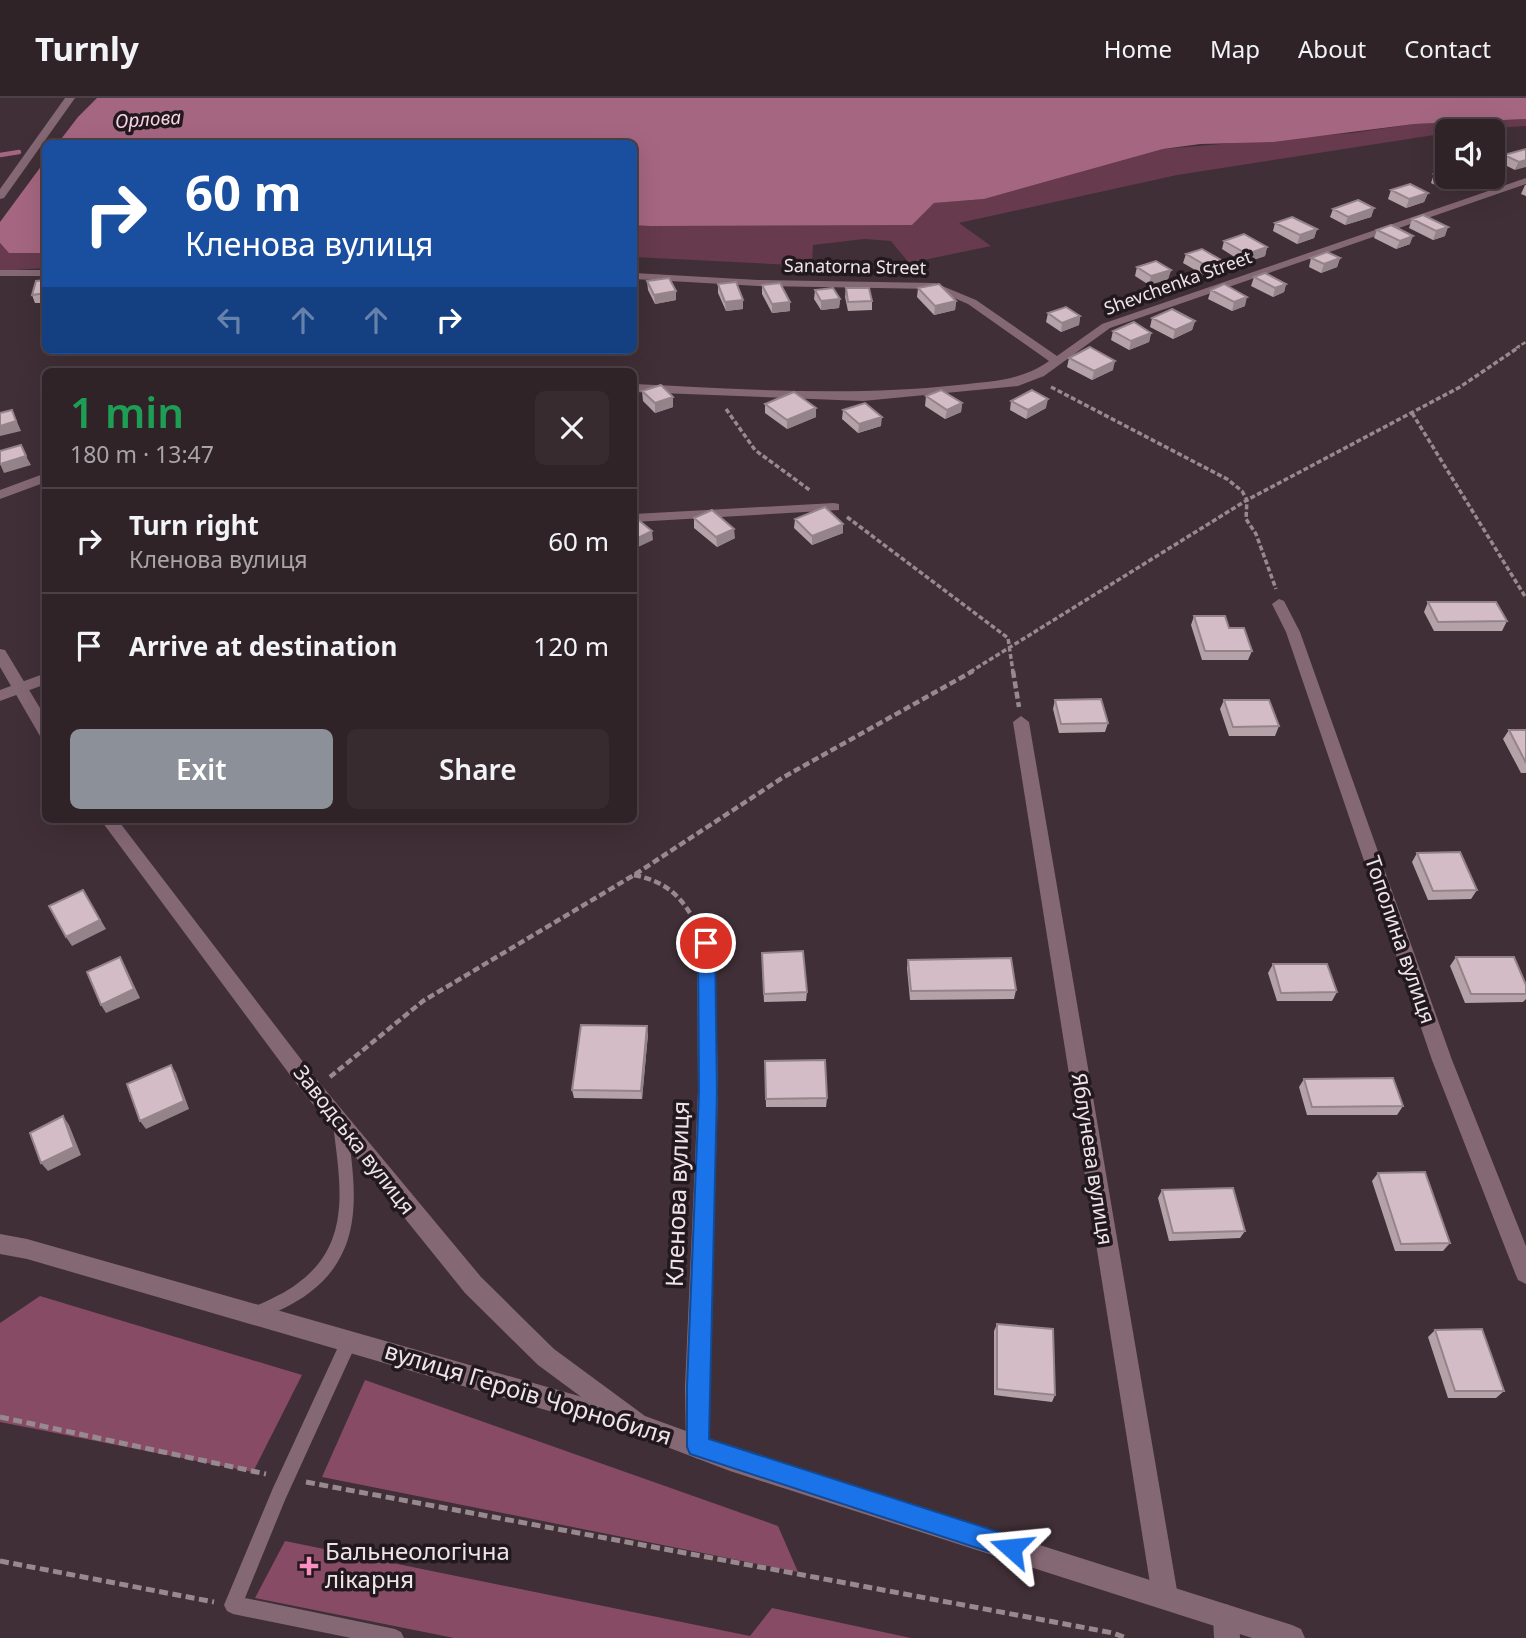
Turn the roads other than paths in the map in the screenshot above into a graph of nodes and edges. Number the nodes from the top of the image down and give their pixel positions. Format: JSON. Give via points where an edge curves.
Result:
{"nodes":[{"id":1,"x":70,"y":98,"type":"edge"},
{"id":2,"x":1526,"y":181,"type":"edge"},
{"id":3,"x":0,"y":196,"type":"edge"},
{"id":4,"x":0,"y":273,"type":"edge"},
{"id":5,"x":42,"y":273,"type":"edge"},
{"id":6,"x":637,"y":276,"type":"edge"},
{"id":7,"x":1055,"y":360,"type":"junction"},
{"id":8,"x":637,"y":388,"type":"edge"},
{"id":9,"x":42,"y":479,"type":"edge"},
{"id":10,"x":0,"y":495,"type":"edge"},
{"id":11,"x":834,"y":508,"type":"road end"},
{"id":12,"x":637,"y":518,"type":"edge"},
{"id":13,"x":1279,"y":600,"type":"road end"},
{"id":14,"x":0,"y":654,"type":"edge"},
{"id":15,"x":42,"y":680,"type":"edge"},
{"id":16,"x":19,"y":689,"type":"junction"},
{"id":17,"x":0,"y":696,"type":"edge"},
{"id":18,"x":1021,"y":722,"type":"road end"},
{"id":19,"x":42,"y":726,"type":"edge"},
{"id":20,"x":111,"y":823,"type":"edge"},
{"id":21,"x":706,"y":943,"type":"road end"},
{"id":22,"x":340,"y":1124,"type":"junction"},
{"id":23,"x":0,"y":1244,"type":"edge"},
{"id":24,"x":1526,"y":1273,"type":"edge"},
{"id":25,"x":256,"y":1314,"type":"junction"},
{"id":26,"x":349,"y":1340,"type":"junction"},
{"id":27,"x":638,"y":1425,"type":"junction"},
{"id":28,"x":698,"y":1447,"type":"junction"},
{"id":29,"x":1165,"y":1596,"type":"junction"},
{"id":30,"x":1226,"y":1627,"type":"edge"},
{"id":31,"x":395,"y":1638,"type":"edge"},
{"id":32,"x":1292,"y":1638,"type":"edge"}],
"edges":[{"from":1,"to":3,"type":"street"},
{"from":2,"to":7,"type":"street","name":"Shevchenka Street","via":[[1106,326]]},
{"from":4,"to":5,"type":"street"},
{"from":6,"to":7,"type":"street","name":"Sanatorna Street","via":[[758,284],[935,286],[972,302]]},
{"from":7,"to":8,"type":"street","name":"Shevchenka Street","via":[[1032,376],[994,386],[863,397]]},
{"from":9,"to":10,"type":"street"},
{"from":11,"to":12,"type":"street"},
{"from":13,"to":24,"type":"street","name":"Тополина вулиця","via":[[1442,1060]]},
{"from":14,"to":16,"type":"street"},
{"from":15,"to":16,"type":"street"},
{"from":16,"to":17,"type":"street"},
{"from":16,"to":19,"type":"street"},
{"from":18,"to":29,"type":"street","name":"Яблунева вулиця"},
{"from":20,"to":22,"type":"street","name":"Заводська вулиця"},
{"from":21,"to":28,"type":"street","name":"Кленова вулиця","via":[[708,1092]]},
{"from":22,"to":25,"type":"lane","via":[[346,1183],[343,1239],[332,1261],[305,1287]]},
{"from":22,"to":27,"type":"street","name":"Заводська вулиця","via":[[473,1285],[546,1357]]},
{"from":23,"to":25,"type":"street","name":"вулиця Героїв Чорнобиля"},
{"from":25,"to":26,"type":"street","name":"вулиця Героїв Чорнобиля"},
{"from":26,"to":27,"type":"street","name":"вулиця Героїв Чорнобиля"},
{"from":26,"to":31,"type":"lane","via":[[233,1605]]},
{"from":27,"to":28,"type":"street","name":"вулиця Героїв Чорнобиля"},
{"from":28,"to":29,"type":"street","name":"вулиця Героїв Чорнобиля"},
{"from":29,"to":30,"type":"street","name":"вулиця Героїв Чорнобиля"},
{"from":30,"to":32,"type":"street","name":"вулиця Героїв Чорнобиля"}]}
